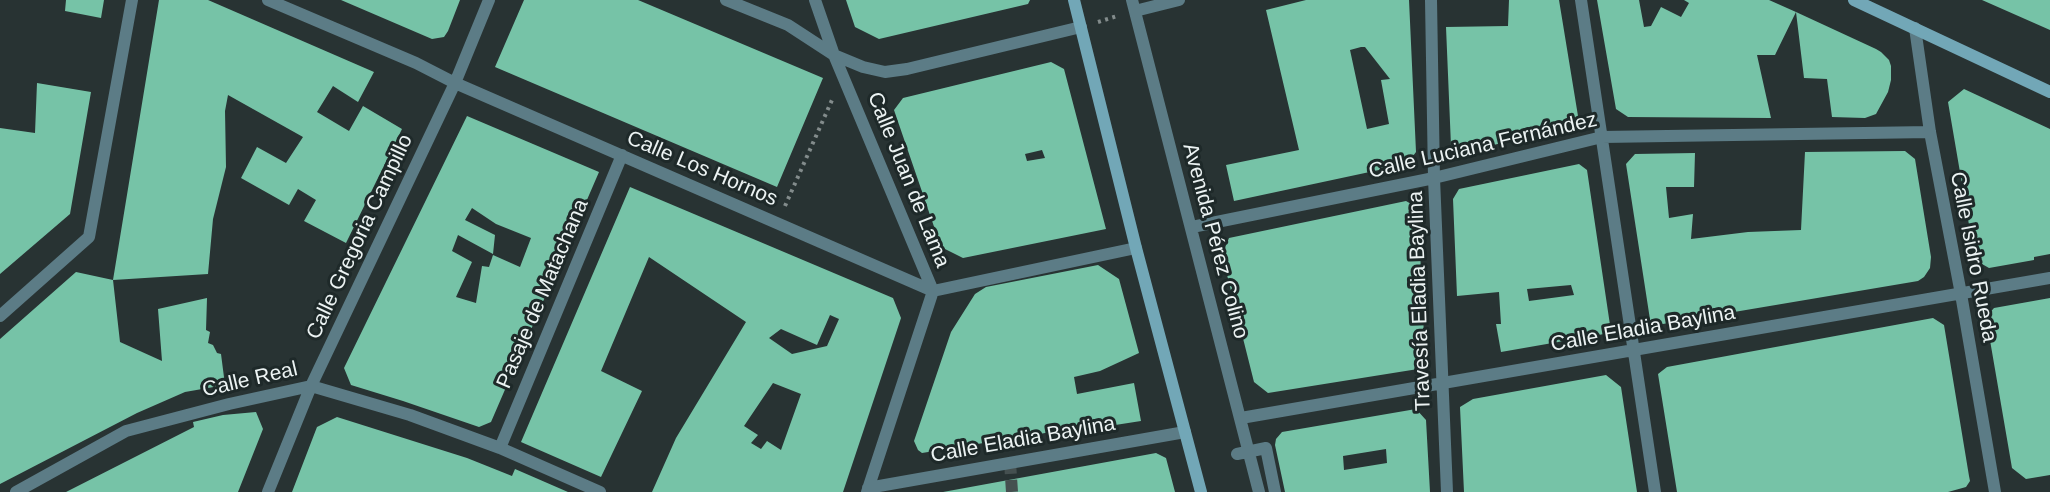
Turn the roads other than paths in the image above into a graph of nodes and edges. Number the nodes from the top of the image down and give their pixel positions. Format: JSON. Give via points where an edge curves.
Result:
{"nodes":[{"id":1,"x":132,"y":0,"type":"edge"},
{"id":2,"x":268,"y":0,"type":"edge"},
{"id":3,"x":489,"y":0,"type":"edge"},
{"id":4,"x":726,"y":0,"type":"edge"},
{"id":5,"x":815,"y":0,"type":"edge"},
{"id":6,"x":1074,"y":0,"type":"edge"},
{"id":7,"x":1179,"y":0,"type":"edge"},
{"id":8,"x":1431,"y":0,"type":"edge"},
{"id":9,"x":1581,"y":0,"type":"edge"},
{"id":10,"x":1854,"y":0,"type":"edge"},
{"id":11,"x":1133,"y":5,"type":"edge"},
{"id":12,"x":1081,"y":27,"type":"junction"},
{"id":13,"x":1915,"y":28,"type":"junction"},
{"id":14,"x":834,"y":55,"type":"junction"},
{"id":15,"x":455,"y":83,"type":"junction"},
{"id":16,"x":2050,"y":92,"type":"edge"},
{"id":17,"x":1930,"y":132,"type":"junction"},
{"id":18,"x":1602,"y":137,"type":"junction"},
{"id":19,"x":622,"y":155,"type":"junction"},
{"id":20,"x":1434,"y":178,"type":"junction"},
{"id":21,"x":1192,"y":227,"type":"junction"},
{"id":22,"x":1136,"y":248,"type":"junction"},
{"id":23,"x":2050,"y":278,"type":"edge"},
{"id":24,"x":933,"y":291,"type":"junction"},
{"id":25,"x":1961,"y":294,"type":"junction"},
{"id":26,"x":0,"y":316,"type":"edge"},
{"id":27,"x":1635,"y":351,"type":"junction"},
{"id":28,"x":1444,"y":382,"type":"junction"},
{"id":29,"x":311,"y":386,"type":"junction"},
{"id":30,"x":1241,"y":418,"type":"junction"},
{"id":31,"x":1185,"y":432,"type":"junction"},
{"id":32,"x":500,"y":448,"type":"junction"},
{"id":33,"x":1250,"y":451,"type":"junction"},
{"id":34,"x":1237,"y":454,"type":"dead end"},
{"id":35,"x":868,"y":490,"type":"edge"},
{"id":36,"x":16,"y":492,"type":"edge"},
{"id":37,"x":268,"y":492,"type":"edge"},
{"id":38,"x":600,"y":492,"type":"edge"},
{"id":39,"x":1201,"y":492,"type":"edge"},
{"id":40,"x":1259,"y":492,"type":"edge"},
{"id":41,"x":1275,"y":492,"type":"edge"},
{"id":42,"x":1447,"y":492,"type":"edge"},
{"id":43,"x":1655,"y":492,"type":"edge"},
{"id":44,"x":1995,"y":492,"type":"edge"}],
"edges":[{"from":1,"to":26,"type":"street","via":[[89,237]]},
{"from":2,"to":15,"type":"street","name":"Calle Los Hornos"},
{"from":3,"to":15,"type":"street","name":"Calle Gregoria Campillo"},
{"from":4,"to":14,"type":"street","via":[[788,25]]},
{"from":5,"to":14,"type":"street","name":"Calle Juan de Lama"},
{"from":6,"to":12,"type":"street"},
{"from":7,"to":11,"type":"street"},
{"from":8,"to":20,"type":"street","name":"Travesía Eladia Baylina"},
{"from":9,"to":18,"type":"street"},
{"from":10,"to":13,"type":"street"},
{"from":11,"to":21,"type":"street","name":"Avenida Pérez Colino"},
{"from":12,"to":14,"type":"street","via":[[885,72]]},
{"from":12,"to":22,"type":"street"},
{"from":13,"to":16,"type":"street"},
{"from":13,"to":17,"type":"street","name":"Calle Isidro Rueda"},
{"from":14,"to":24,"type":"street","name":"Calle Juan de Lama"},
{"from":15,"to":19,"type":"street","name":"Calle Los Hornos"},
{"from":15,"to":29,"type":"street","name":"Calle Gregoria Campillo"},
{"from":17,"to":18,"type":"street","name":"Calle Luciana Fernández"},
{"from":17,"to":25,"type":"street","name":"Calle Isidro Rueda"},
{"from":18,"to":20,"type":"street","name":"Calle Luciana Fernández"},
{"from":18,"to":27,"type":"street"},
{"from":19,"to":24,"type":"street","name":"Calle Los Hornos"},
{"from":19,"to":32,"type":"street","name":"Pasaje de Matachana"},
{"from":20,"to":21,"type":"street","name":"Calle Luciana Fernández"},
{"from":20,"to":28,"type":"street","name":"Travesía Eladia Baylina"},
{"from":21,"to":30,"type":"street","name":"Avenida Pérez Colino"},
{"from":22,"to":24,"type":"street"},
{"from":22,"to":31,"type":"street"},
{"from":23,"to":25,"type":"street","name":"Calle Eladia Baylina"},
{"from":24,"to":35,"type":"street","name":"Calle Juan de Lama"},
{"from":25,"to":27,"type":"street","name":"Calle Eladia Baylina"},
{"from":25,"to":44,"type":"street","name":"Calle Isidro Rueda"},
{"from":27,"to":28,"type":"street","name":"Calle Eladia Baylina"},
{"from":27,"to":43,"type":"street"},
{"from":28,"to":30,"type":"street","name":"Calle Eladia Baylina"},
{"from":28,"to":42,"type":"street","name":"Travesía Eladia Baylina"},
{"from":29,"to":32,"type":"street","name":"Calle Real","via":[[410,415]]},
{"from":29,"to":36,"type":"street","name":"Calle Real","via":[[126,431]]},
{"from":29,"to":37,"type":"street","name":"Calle Gregoria Campillo"},
{"from":30,"to":33,"type":"street","name":"Avenida Pérez Colino"},
{"from":31,"to":35,"type":"street","name":"Calle Eladia Baylina"},
{"from":31,"to":39,"type":"street"},
{"from":32,"to":38,"type":"street","name":"Calle Real"},
{"from":33,"to":34,"type":"street"},
{"from":33,"to":40,"type":"street","name":"Avenida Pérez Colino"},
{"from":33,"to":41,"type":"street","via":[[1266,448]]}]}
